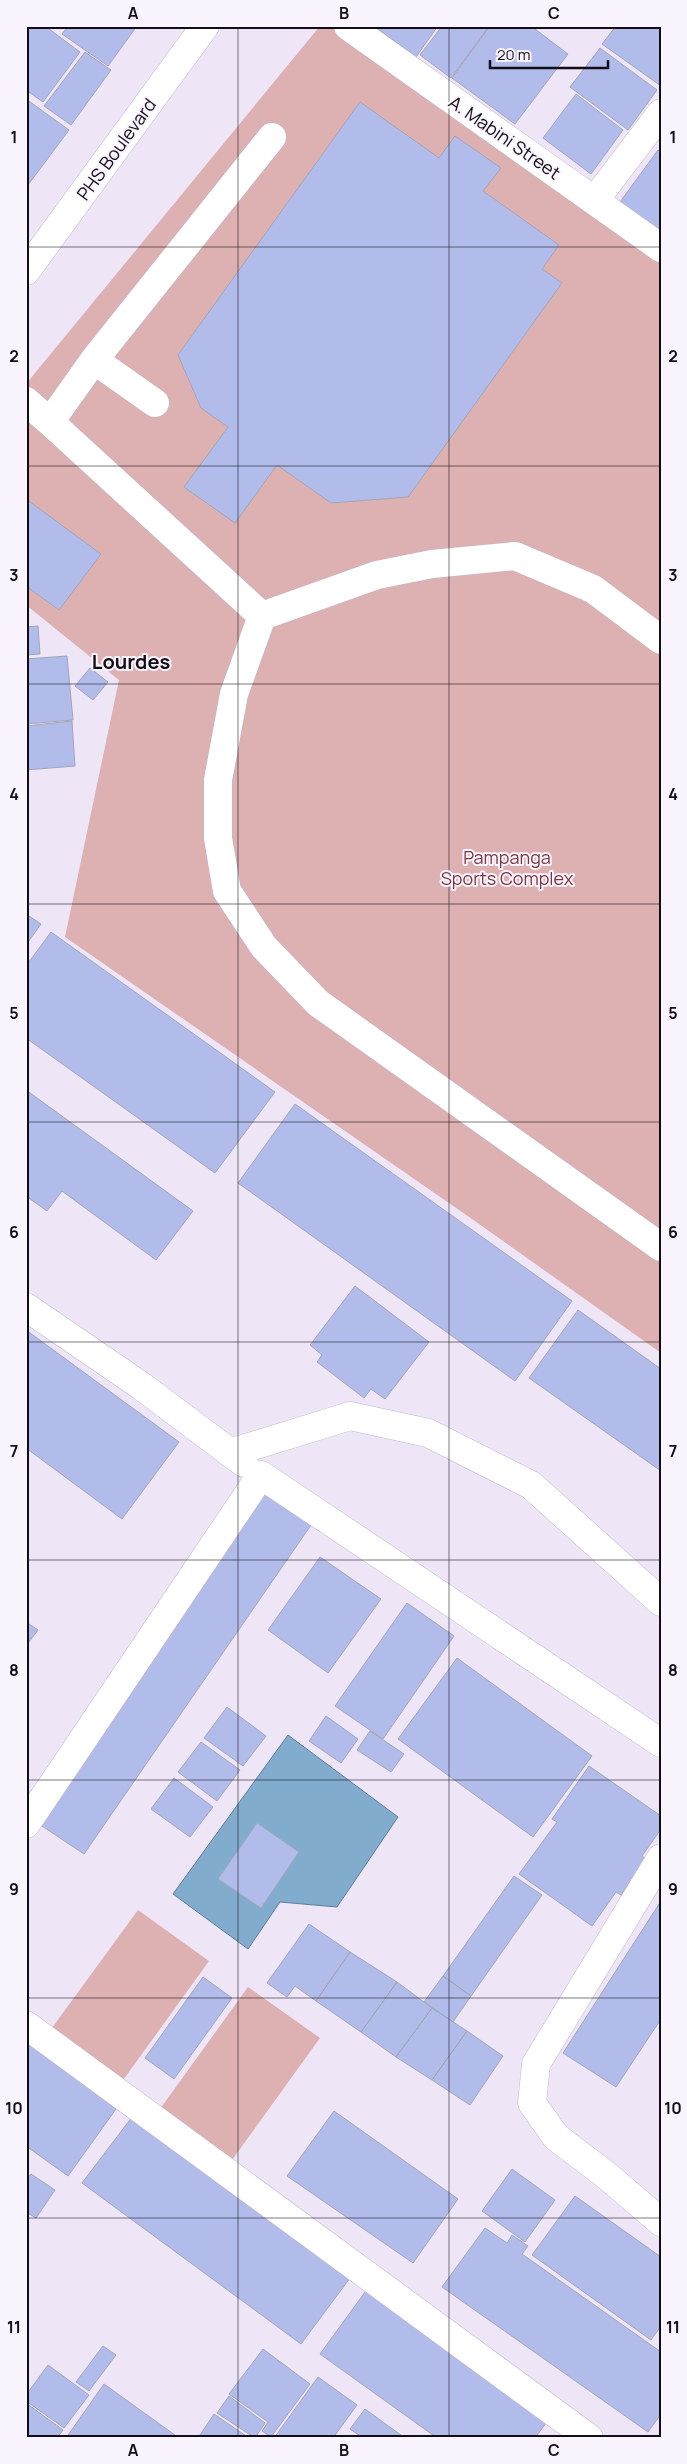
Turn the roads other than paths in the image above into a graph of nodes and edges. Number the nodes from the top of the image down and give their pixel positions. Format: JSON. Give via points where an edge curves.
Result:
{"nodes":[{"id":1,"x":206,"y":26,"type":"edge"},
{"id":2,"x":348,"y":26,"type":"edge"},
{"id":3,"x":661,"y":113,"type":"edge"},
{"id":4,"x":272,"y":137,"type":"dead end"},
{"id":5,"x":595,"y":200,"type":"junction"},
{"id":6,"x":661,"y":248,"type":"edge"},
{"id":7,"x":26,"y":271,"type":"edge"},
{"id":8,"x":94,"y":360,"type":"junction"},
{"id":9,"x":26,"y":401,"type":"edge"},
{"id":10,"x":155,"y":403,"type":"dead end"},
{"id":11,"x":50,"y":422,"type":"junction"},
{"id":12,"x":262,"y":616,"type":"junction"},
{"id":13,"x":661,"y":640,"type":"edge"},
{"id":14,"x":661,"y":1248,"type":"edge"},
{"id":15,"x":26,"y":1307,"type":"edge"},
{"id":16,"x":230,"y":1453,"type":"junction"},
{"id":17,"x":261,"y":1475,"type":"junction"},
{"id":18,"x":661,"y":1602,"type":"edge"},
{"id":19,"x":661,"y":1743,"type":"edge"},
{"id":20,"x":31,"y":1808,"type":"edge"},
{"id":21,"x":661,"y":1858,"type":"edge"},
{"id":22,"x":26,"y":2025,"type":"edge"},
{"id":23,"x":661,"y":2222,"type":"edge"},
{"id":24,"x":589,"y":2438,"type":"edge"}],
"edges":[{"from":1,"to":7,"type":"street","name":"PHS Boulevard"},
{"from":2,"to":5,"type":"street","name":"A. Mabini Street"},
{"from":3,"to":5,"type":"street"},
{"from":4,"to":8,"type":"street"},
{"from":5,"to":6,"type":"street","name":"A. Mabini Street"},
{"from":8,"to":10,"type":"street"},
{"from":8,"to":11,"type":"street"},
{"from":9,"to":11,"type":"street"},
{"from":11,"to":12,"type":"street"},
{"from":12,"to":13,"type":"street","via":[[377,575],[432,564],[515,556],[593,589]]},
{"from":12,"to":14,"type":"street","via":[[234,694],[218,780],[218,838],[227,891],[264,947],[318,1003]]},
{"from":15,"to":16,"type":"street","via":[[140,1385]]},
{"from":16,"to":17,"type":"street"},
{"from":16,"to":18,"type":"street","via":[[350,1416],[428,1433],[530,1486]]},
{"from":17,"to":19,"type":"street"},
{"from":17,"to":20,"type":"street"},
{"from":21,"to":23,"type":"street","via":[[536,2064],[532,2103],[556,2137]]},
{"from":22,"to":24,"type":"street"}]}
